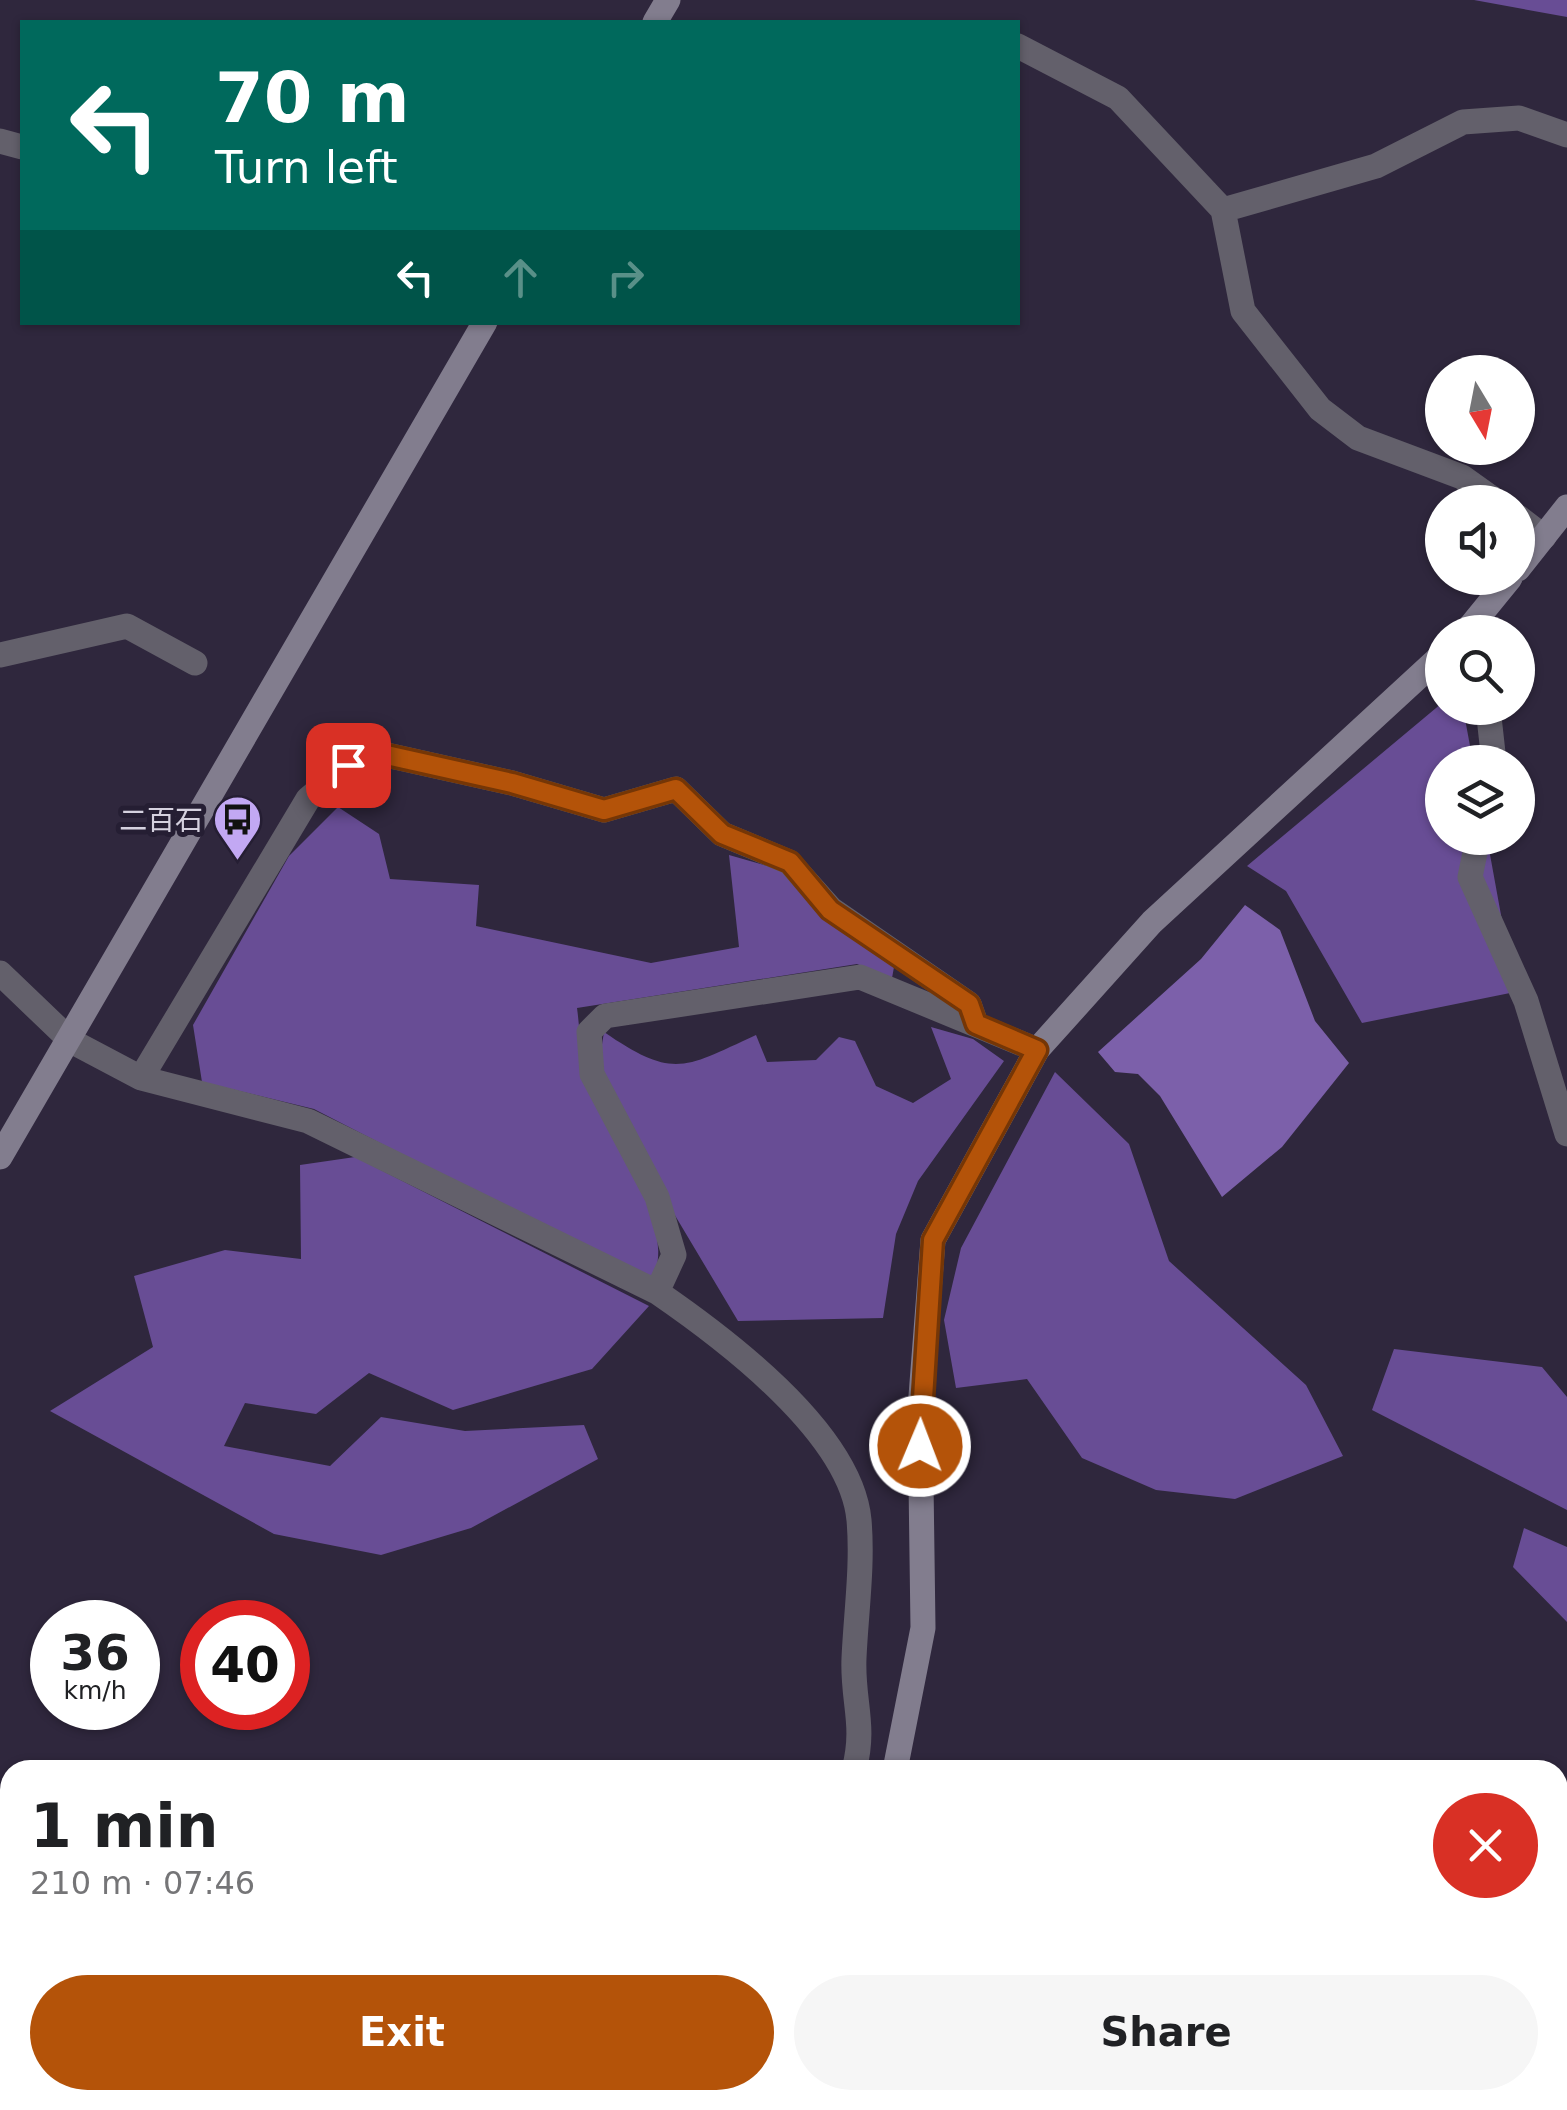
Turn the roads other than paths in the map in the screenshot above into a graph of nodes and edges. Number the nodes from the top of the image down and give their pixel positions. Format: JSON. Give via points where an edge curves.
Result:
{"nodes":[{"id":1,"x":1020,"y":47,"type":"edge"},
{"id":2,"x":1567,"y":135,"type":"edge"},
{"id":3,"x":1223,"y":210,"type":"junction"},
{"id":4,"x":484,"y":325,"type":"edge"},
{"id":5,"x":1473,"y":485,"type":"edge"},
{"id":6,"x":1567,"y":507,"type":"edge"},
{"id":7,"x":1535,"y":530,"type":"edge"},
{"id":8,"x":1544,"y":536,"type":"junction"},
{"id":9,"x":1535,"y":547,"type":"edge"},
{"id":10,"x":1496,"y":595,"type":"edge"},
{"id":11,"x":1480,"y":615,"type":"edge"},
{"id":12,"x":0,"y":656,"type":"edge"},
{"id":13,"x":194,"y":662,"type":"dead end"},
{"id":14,"x":1425,"y":671,"type":"edge"},
{"id":15,"x":1474,"y":855,"type":"edge"},
{"id":16,"x":0,"y":972,"type":"edge"},
{"id":17,"x":976,"y":1024,"type":"junction"},
{"id":18,"x":71,"y":1042,"type":"junction"},
{"id":19,"x":1037,"y":1050,"type":"junction"},
{"id":20,"x":141,"y":1078,"type":"junction"},
{"id":21,"x":1567,"y":1134,"type":"edge"},
{"id":22,"x":0,"y":1157,"type":"edge"},
{"id":23,"x":657,"y":1292,"type":"junction"},
{"id":24,"x":857,"y":1760,"type":"edge"},
{"id":25,"x":897,"y":1760,"type":"edge"}],
"edges":[{"from":1,"to":3,"type":"street","via":[[1118,98]]},
{"from":2,"to":3,"type":"street","via":[[1519,118],[1463,122],[1376,166]]},
{"from":3,"to":5,"type":"street","via":[[1244,311],[1320,409],[1358,438]]},
{"from":4,"to":18,"type":"street"},
{"from":6,"to":8,"type":"street"},
{"from":7,"to":8,"type":"street"},
{"from":8,"to":9,"type":"street"},
{"from":10,"to":11,"type":"street"},
{"from":12,"to":13,"type":"street","via":[[126,626]]},
{"from":14,"to":19,"type":"street","via":[[1152,922]]},
{"from":15,"to":21,"type":"street","via":[[1470,876],[1526,1001]]},
{"from":16,"to":18,"type":"street"},
{"from":17,"to":19,"type":"street"},
{"from":17,"to":20,"type":"street","via":[[969,1004],[830,910],[790,862],[722,834],[676,789],[604,810],[382,754],[348,765],[308,799]]},
{"from":17,"to":23,"type":"street","via":[[860,977],[605,1016],[589,1032],[592,1074],[657,1197],[674,1255]]},
{"from":18,"to":20,"type":"street"},
{"from":18,"to":22,"type":"street"},
{"from":19,"to":25,"type":"street","via":[[933,1240],[920,1409],[923,1628]]},
{"from":20,"to":23,"type":"street","via":[[308,1121]]},
{"from":23,"to":24,"type":"street","via":[[790,1398],[843,1472],[859,1518],[853,1676],[863,1737]]}]}
